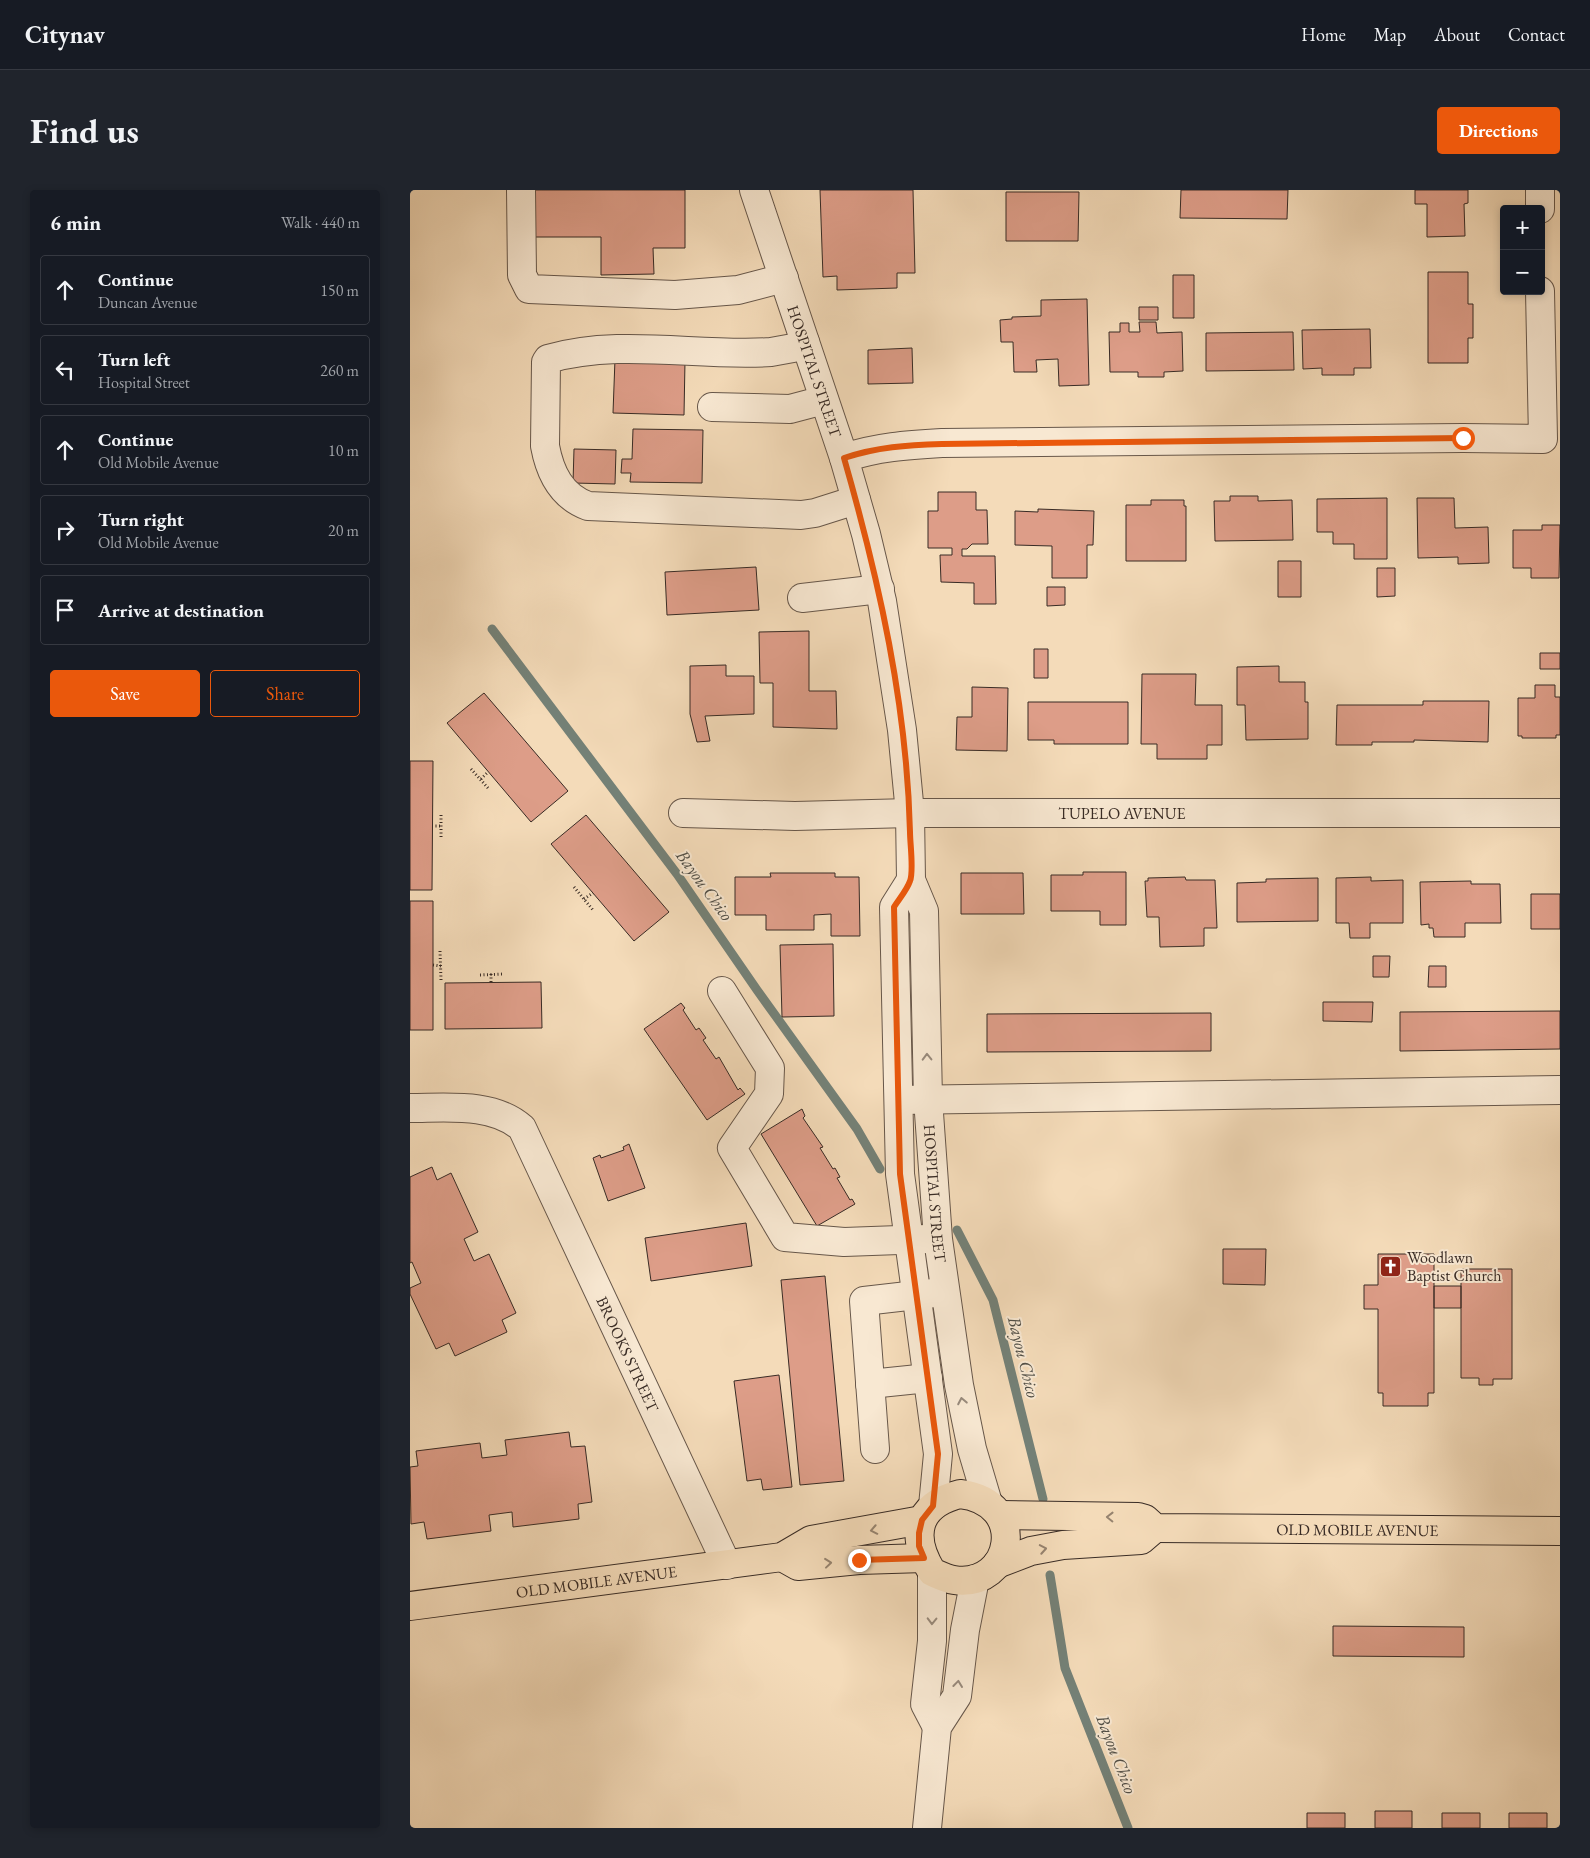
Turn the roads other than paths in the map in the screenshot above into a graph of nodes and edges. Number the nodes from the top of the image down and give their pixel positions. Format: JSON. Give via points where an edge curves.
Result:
{"nodes":[{"id":1,"x":521,"y":190,"type":"edge"},
{"id":2,"x":754,"y":190,"type":"edge"},
{"id":3,"x":1540,"y":190,"type":"edge"},
{"id":4,"x":1540,"y":205,"type":"edge"},
{"id":5,"x":784,"y":278,"type":"junction"},
{"id":6,"x":1540,"y":295,"type":"edge"},
{"id":7,"x":805,"y":342,"type":"junction"},
{"id":8,"x":824,"y":400,"type":"junction"},
{"id":9,"x":712,"y":407,"type":"dead end"},
{"id":10,"x":844,"y":458,"type":"junction"},
{"id":11,"x":856,"y":500,"type":"junction"},
{"id":12,"x":880,"y":589,"type":"junction"},
{"id":13,"x":802,"y":598,"type":"dead end"},
{"id":14,"x":683,"y":812,"type":"dead end"},
{"id":15,"x":1560,"y":812,"type":"edge"},
{"id":16,"x":910,"y":813,"type":"junction"},
{"id":17,"x":911,"y":880,"type":"junction"},
{"id":18,"x":722,"y":991,"type":"dead end"},
{"id":19,"x":1560,"y":1090,"type":"edge"},
{"id":20,"x":928,"y":1099,"type":"junction"},
{"id":21,"x":899,"y":1100,"type":"junction"},
{"id":22,"x":410,"y":1108,"type":"edge"},
{"id":23,"x":938,"y":1239,"type":"junction"},
{"id":24,"x":908,"y":1240,"type":"junction"},
{"id":25,"x":945,"y":1291,"type":"junction"},
{"id":26,"x":916,"y":1295,"type":"junction"},
{"id":27,"x":928,"y":1378,"type":"junction"},
{"id":28,"x":870,"y":1384,"type":"junction"},
{"id":29,"x":875,"y":1449,"type":"dead end"},
{"id":30,"x":994,"y":1509,"type":"junction"},
{"id":31,"x":927,"y":1513,"type":"junction"},
{"id":32,"x":1154,"y":1528,"type":"junction"},
{"id":33,"x":1560,"y":1531,"type":"edge"},
{"id":34,"x":782,"y":1557,"type":"junction"},
{"id":35,"x":727,"y":1565,"type":"junction"},
{"id":36,"x":928,"y":1565,"type":"junction"},
{"id":37,"x":986,"y":1572,"type":"junction"},
{"id":38,"x":410,"y":1606,"type":"edge"},
{"id":39,"x":937,"y":1727,"type":"junction"},
{"id":40,"x":926,"y":1828,"type":"edge"}],
"edges":[{"from":1,"to":5,"type":"street","via":[[522,276],[529,289],[675,295],[738,290]]},
{"from":2,"to":5,"type":"street","name":"HOSPITAL STREET"},
{"from":3,"to":4,"type":"street"},
{"from":5,"to":7,"type":"street","name":"HOSPITAL STREET"},
{"from":6,"to":10,"type":"street","via":[[1543,439],[896,445]]},
{"from":7,"to":8,"type":"street","name":"HOSPITAL STREET"},
{"from":7,"to":11,"type":"street","via":[[787,350],[771,352],[620,350],[548,359],[547,458],[558,484],[576,501],[588,506],[801,515]]},
{"from":8,"to":9,"type":"street","via":[[790,409]]},
{"from":8,"to":10,"type":"street","name":"HOSPITAL STREET"},
{"from":10,"to":11,"type":"street","name":"HOSPITAL STREET"},
{"from":11,"to":12,"type":"street","name":"HOSPITAL STREET"},
{"from":12,"to":13,"type":"street"},
{"from":12,"to":16,"type":"street","name":"HOSPITAL STREET","via":[[902,730]]},
{"from":14,"to":16,"type":"street","name":"TUPELO AVENUE","via":[[795,816]]},
{"from":15,"to":16,"type":"street","name":"TUPELO AVENUE"},
{"from":16,"to":17,"type":"street","name":"HOSPITAL STREET"},
{"from":20,"to":17,"type":"street","name":"HOSPITAL STREET","one_way":true,"via":[[924,911]]},
{"from":17,"to":21,"type":"street","name":"HOSPITAL STREET","via":[[894,907]]},
{"from":18,"to":24,"type":"street","via":[[770,1068],[769,1094],[732,1148],[785,1237],[844,1242]]},
{"from":19,"to":20,"type":"street"},
{"from":20,"to":21,"type":"street"},
{"from":20,"to":23,"type":"street","name":"HOSPITAL STREET"},
{"from":21,"to":24,"type":"street","name":"HOSPITAL STREET","via":[[900,1174]]},
{"from":22,"to":35,"type":"street","name":"BROOKS STREET","via":[[488,1111],[513,1120],[522,1128]]},
{"from":23,"to":24,"type":"street"},
{"from":23,"to":25,"type":"street","name":"HOSPITAL STREET"},
{"from":24,"to":26,"type":"street","name":"HOSPITAL STREET"},
{"from":25,"to":26,"type":"street"},
{"from":30,"to":25,"type":"street","name":"HOSPITAL STREET","one_way":true,"via":[[970,1440]]},
{"from":26,"to":27,"type":"street","name":"HOSPITAL STREET"},
{"from":26,"to":28,"type":"street","via":[[864,1301]]},
{"from":27,"to":28,"type":"street"},
{"from":27,"to":31,"type":"street","name":"HOSPITAL STREET","via":[[938,1454]]},
{"from":28,"to":29,"type":"street"},
{"from":30,"to":31,"type":"main road","name":"OLD MOBILE AVENUE","via":[[975,1496],[960,1494],[945,1498]]},
{"from":32,"to":30,"type":"main road","name":"OLD MOBILE AVENUE","one_way":true,"via":[[1138,1517]]},
{"from":30,"to":37,"type":"main road","via":[[1005,1528],[1006,1540],[1003,1553]]},
{"from":31,"to":34,"type":"main road","name":"OLD MOBILE AVENUE","one_way":true,"via":[[811,1540]]},
{"from":31,"to":36,"type":"main road","via":[[919,1546]]},
{"from":32,"to":33,"type":"main road","name":"OLD MOBILE AVENUE"},
{"from":37,"to":32,"type":"main road","name":"OLD MOBILE AVENUE","one_way":true,"via":[[1031,1551],[1064,1545],[1141,1540]]},
{"from":34,"to":35,"type":"main road","name":"OLD MOBILE AVENUE"},
{"from":34,"to":36,"type":"main road","name":"OLD MOBILE AVENUE","one_way":true,"via":[[798,1566],[859,1560]]},
{"from":35,"to":38,"type":"main road","name":"OLD MOBILE AVENUE"},
{"from":36,"to":37,"type":"main road","name":"OLD MOBILE AVENUE","via":[[952,1580]]},
{"from":36,"to":39,"type":"street","one_way":true,"via":[[932,1641],[925,1704]]},
{"from":39,"to":37,"type":"street","one_way":true,"via":[[957,1696],[965,1630]]},
{"from":39,"to":40,"type":"street"}]}
